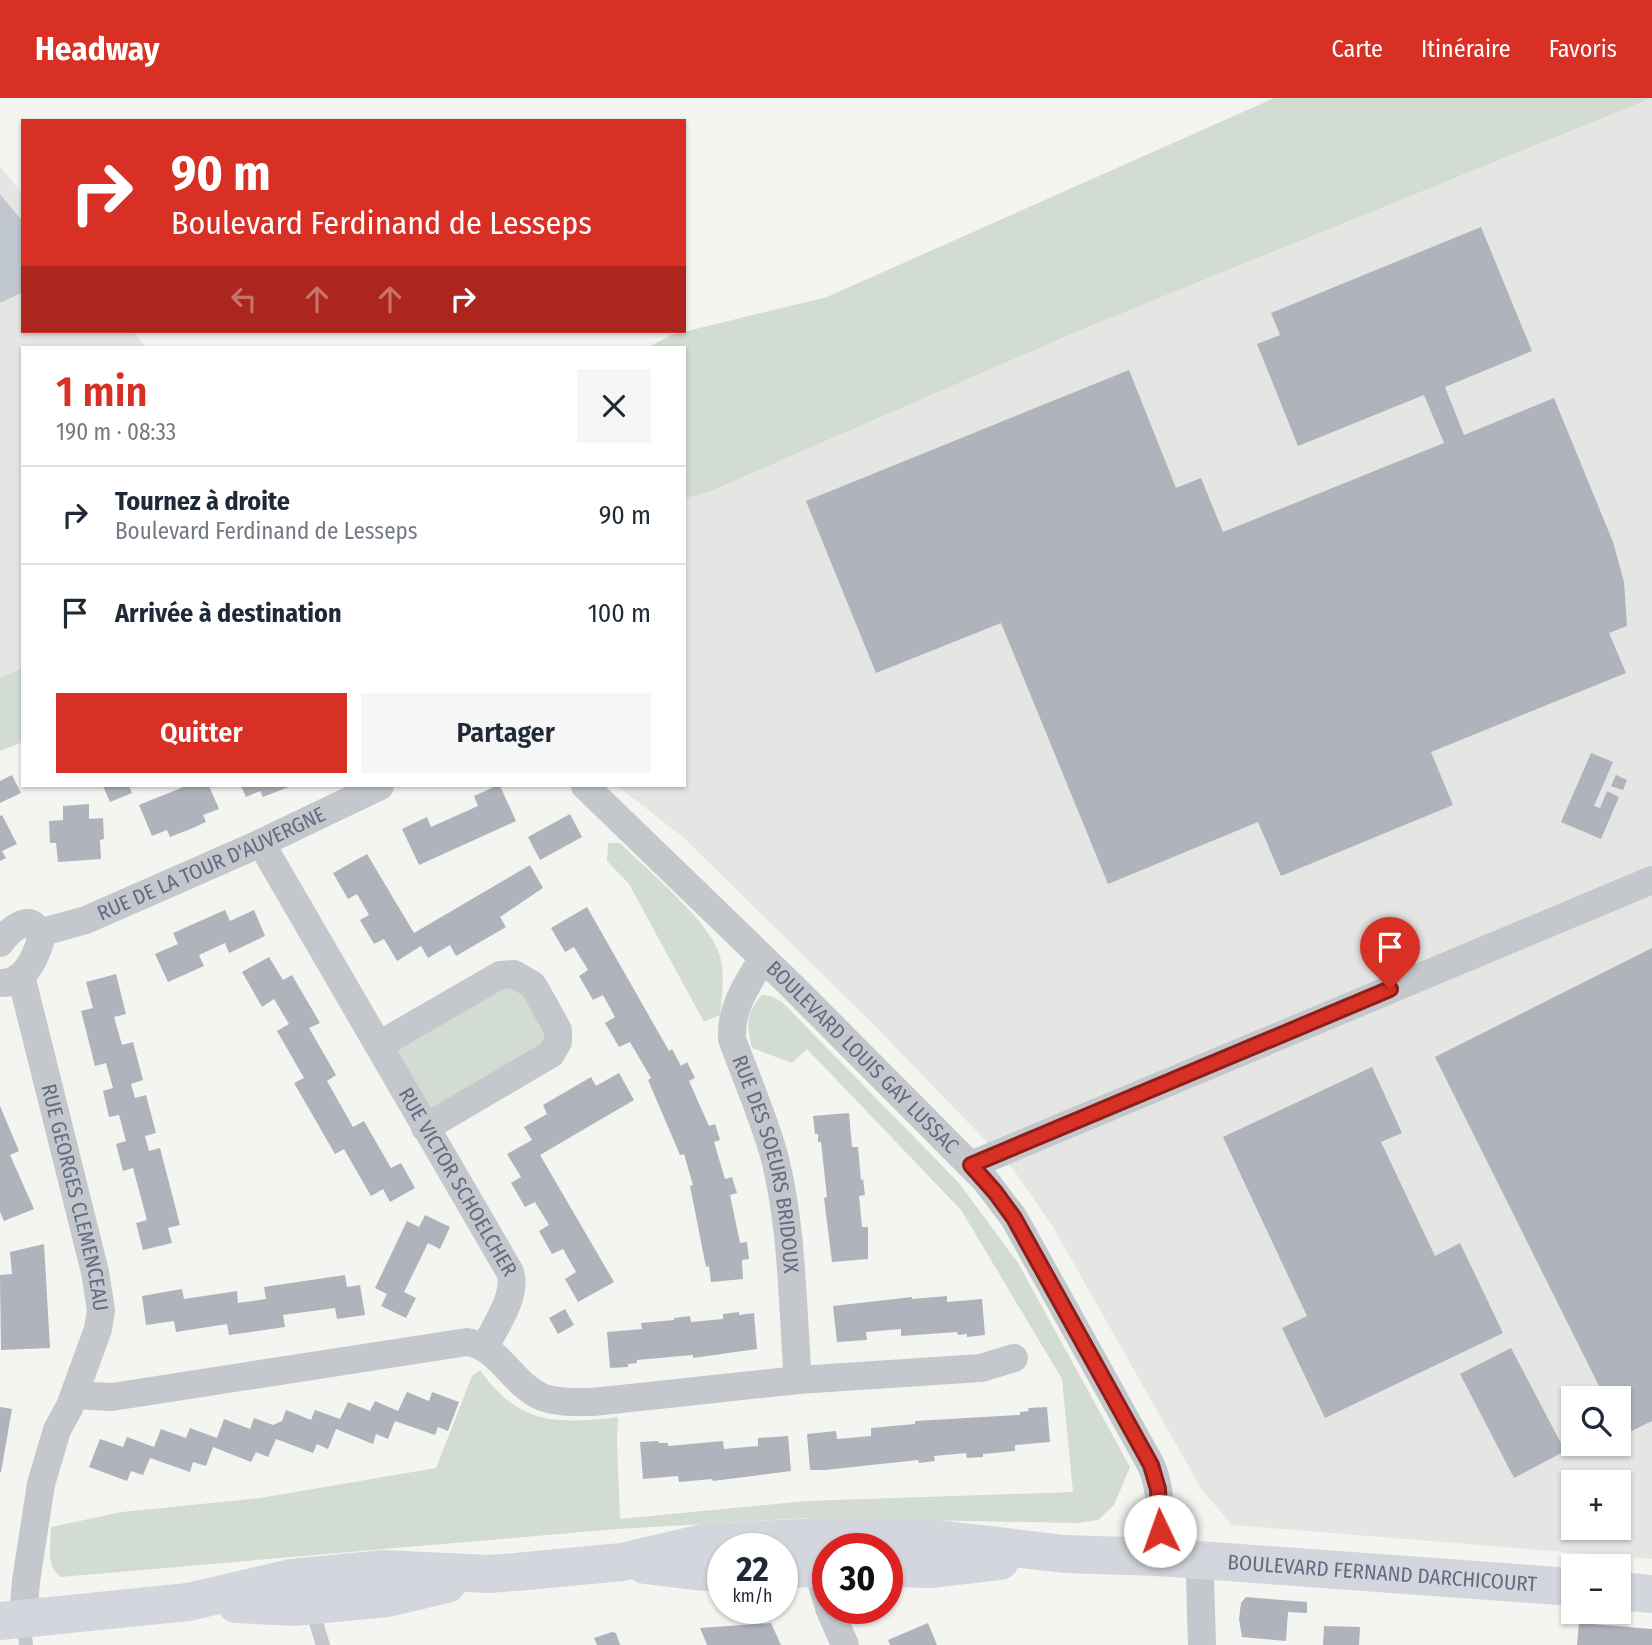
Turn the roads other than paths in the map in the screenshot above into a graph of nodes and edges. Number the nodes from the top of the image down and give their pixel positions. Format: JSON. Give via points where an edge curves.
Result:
{"nodes":[{"id":1,"x":378,"y":787,"type":"edge"},
{"id":2,"x":586,"y":787,"type":"edge"},
{"id":3,"x":261,"y":843,"type":"junction"},
{"id":4,"x":1652,"y":880,"type":"edge"},
{"id":5,"x":39,"y":933,"type":"junction"},
{"id":6,"x":0,"y":943,"type":"edge"},
{"id":7,"x":763,"y":958,"type":"junction"},
{"id":8,"x":10,"y":979,"type":"edge"},
{"id":9,"x":379,"y":1045,"type":"junction"},
{"id":10,"x":425,"y":1128,"type":"junction"},
{"id":11,"x":971,"y":1165,"type":"junction"},
{"id":12,"x":485,"y":1347,"type":"junction"},
{"id":13,"x":1014,"y":1358,"type":"dead end"},
{"id":14,"x":798,"y":1380,"type":"junction"},
{"id":15,"x":75,"y":1395,"type":"junction"},
{"id":16,"x":1065,"y":1554,"type":"junction"},
{"id":17,"x":1158,"y":1557,"type":"junction"},
{"id":18,"x":811,"y":1561,"type":"edge"},
{"id":19,"x":1203,"y":1561,"type":"junction"},
{"id":20,"x":622,"y":1562,"type":"junction"},
{"id":21,"x":903,"y":1568,"type":"edge"},
{"id":22,"x":707,"y":1573,"type":"edge"},
{"id":23,"x":1561,"y":1586,"type":"edge"},
{"id":24,"x":309,"y":1591,"type":"junction"},
{"id":25,"x":1631,"y":1592,"type":"edge"},
{"id":26,"x":1652,"y":1594,"type":"edge"},
{"id":27,"x":836,"y":1624,"type":"edge"},
{"id":28,"x":16,"y":1628,"type":"edge"},
{"id":29,"x":323,"y":1645,"type":"edge"},
{"id":30,"x":845,"y":1645,"type":"edge"},
{"id":31,"x":1202,"y":1645,"type":"edge"}],
"edges":[{"from":1,"to":3,"type":"street","name":"RUE DE LA TOUR D'AUVERGNE"},
{"from":2,"to":7,"type":"street","name":"BOULEVARD LOUIS GAY LUSSAC"},
{"from":3,"to":5,"type":"street","name":"RUE DE LA TOUR D'AUVERGNE","via":[[86,920]]},
{"from":3,"to":9,"type":"street","name":"RUE VICTOR SCHOELCHER"},
{"from":4,"to":11,"type":"street"},
{"from":5,"to":6,"type":"street","name":"RUE DE LA TOUR D'AUVERGNE","via":[[30,923],[23,923]]},
{"from":5,"to":8,"type":"street","via":[[34,960]]},
{"from":7,"to":11,"type":"street","name":"BOULEVARD LOUIS GAY LUSSAC"},
{"from":7,"to":14,"type":"street","name":"RUE DES SOEURS BRIDOUX","via":[[737,1005],[732,1039],[780,1184]]},
{"from":8,"to":15,"type":"street","name":"RUE GEORGES CLEMENCEAU","via":[[100,1298],[98,1329]]},
{"from":9,"to":10,"type":"street","name":"RUE VICTOR SCHOELCHER"},
{"from":9,"to":10,"type":"street","via":[[500,975],[514,974],[533,985],[558,1031],[551,1054]]},
{"from":10,"to":12,"type":"street","name":"RUE VICTOR SCHOELCHER","via":[[512,1278],[505,1307]]},
{"from":11,"to":17,"type":"street","name":"BOULEVARD LOUIS GAY LUSSAC","via":[[1014,1218],[1151,1465],[1158,1489]]},
{"from":12,"to":14,"type":"street","via":[[523,1384],[556,1401],[593,1402]]},
{"from":12,"to":15,"type":"street","via":[[458,1343],[112,1398]]},
{"from":13,"to":14,"type":"street","via":[[981,1368]]},
{"from":15,"to":28,"type":"street","name":"RUE GEORGES CLEMENCEAU","via":[[57,1430],[41,1484]]},
{"from":16,"to":17,"type":"main road","name":"BOULEVARD FERNAND DARCHICOURT"},
{"from":16,"to":18,"type":"main road","name":"BOULEVARD FERNAND DARCHICOURT","via":[[937,1539]]},
{"from":16,"to":21,"type":"main road","name":"BOULEVARD FERNAND DARCHICOURT"},
{"from":17,"to":19,"type":"main road","name":"BOULEVARD FERNAND DARCHICOURT"},
{"from":18,"to":20,"type":"main road","name":"BOULEVARD FERNAND DARCHICOURT","via":[[703,1543]]},
{"from":19,"to":23,"type":"main road","name":"BOULEVARD FERNAND DARCHICOURT"},
{"from":19,"to":31,"type":"street"},
{"from":20,"to":22,"type":"main road","name":"BOULEVARD FERNAND DARCHICOURT"},
{"from":20,"to":24,"type":"main road","name":"BOULEVARD FERNAND DARCHICOURT","via":[[488,1574],[387,1598]]},
{"from":24,"to":28,"type":"main road","name":"BOULEVARD FERNAND DARCHICOURT","via":[[294,1607],[188,1602]]},
{"from":24,"to":29,"type":"lane"},
{"from":25,"to":26,"type":"main road"},
{"from":27,"to":30,"type":"street"}]}
